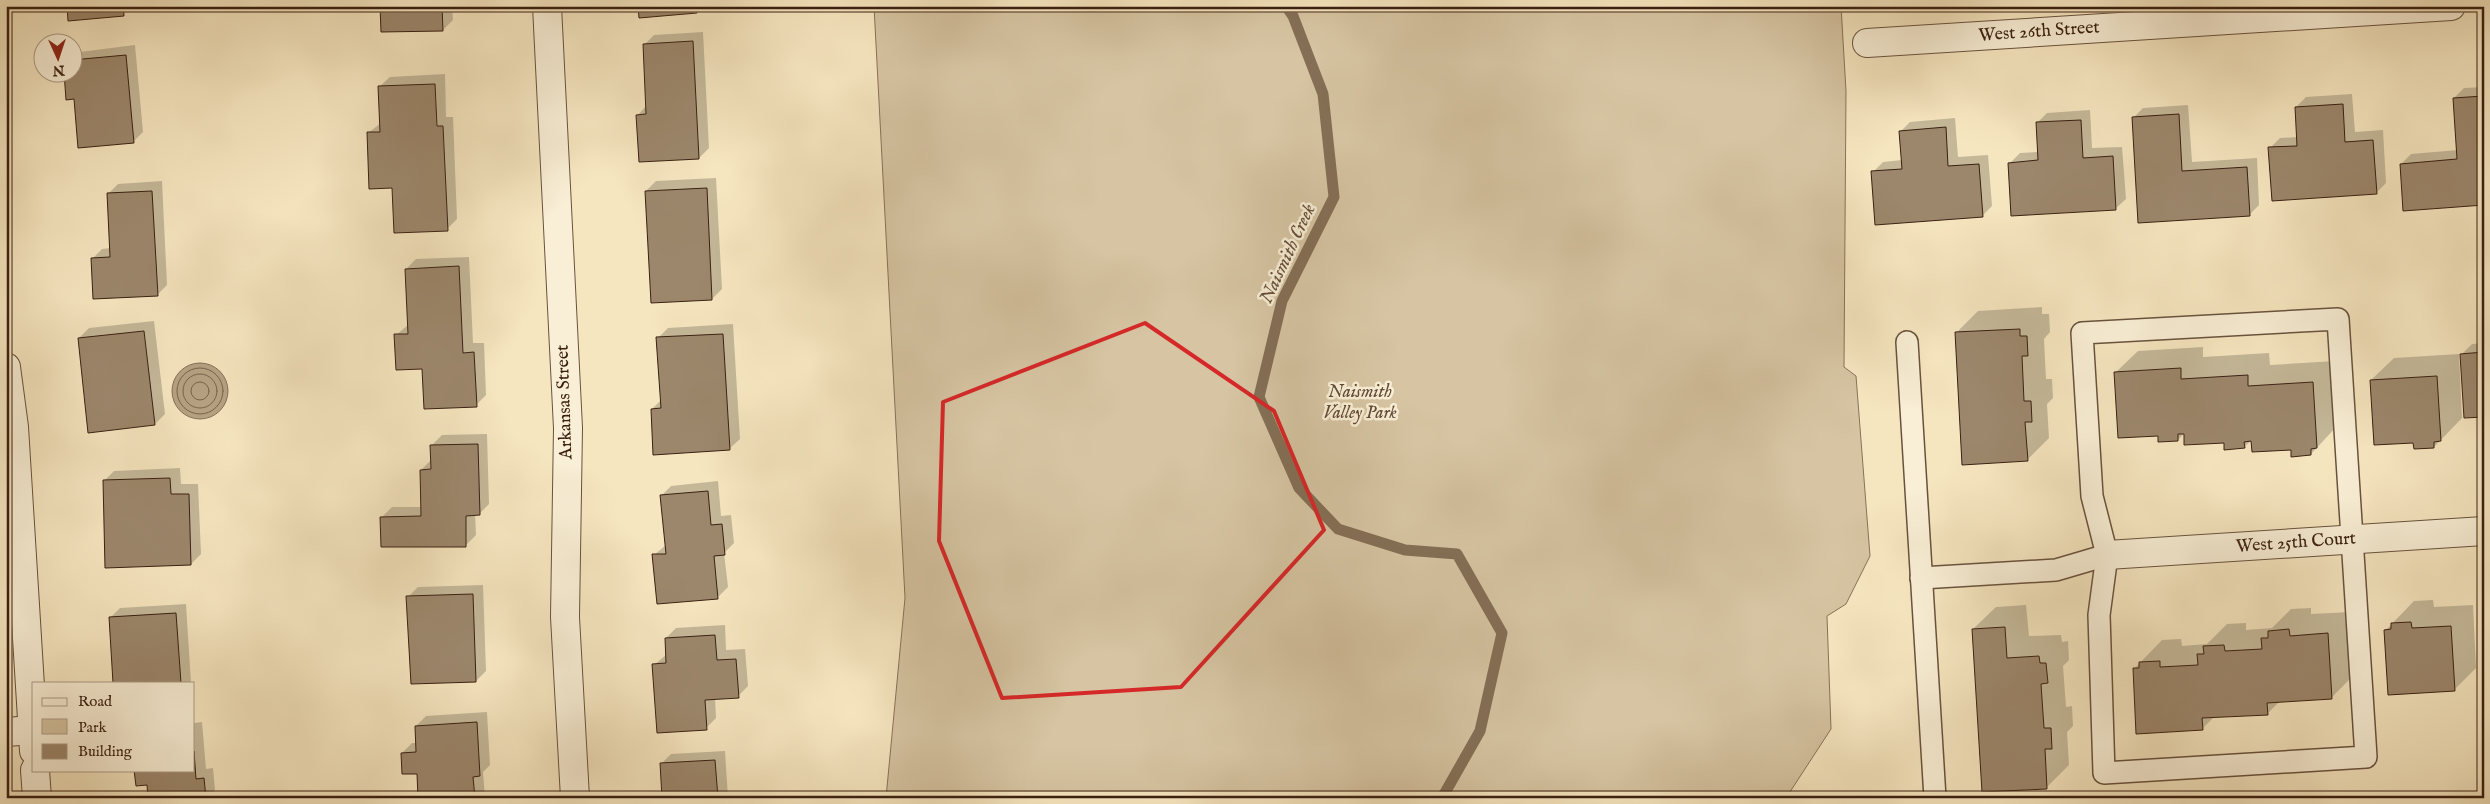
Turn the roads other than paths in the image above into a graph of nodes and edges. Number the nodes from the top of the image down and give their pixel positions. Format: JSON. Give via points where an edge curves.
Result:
{"nodes":[{"id":1,"x":547,"y":6,"type":"edge"},
{"id":2,"x":2450,"y":6,"type":"edge"},
{"id":3,"x":1867,"y":43,"type":"dead end"},
{"id":4,"x":1906,"y":342,"type":"dead end"},
{"id":5,"x":6,"y":366,"type":"edge"},
{"id":6,"x":2484,"y":531,"type":"edge"},
{"id":7,"x":2352,"y":539,"type":"junction"},
{"id":8,"x":2107,"y":555,"type":"junction"},
{"id":9,"x":1921,"y":578,"type":"junction"},
{"id":10,"x":24,"y":738,"type":"edge"},
{"id":11,"x":35,"y":772,"type":"edge"},
{"id":12,"x":36,"y":798,"type":"edge"},
{"id":13,"x":575,"y":798,"type":"edge"},
{"id":14,"x":1935,"y":798,"type":"edge"}],
"edges":[{"from":1,"to":13,"type":"street","name":"Arkansas Street","via":[[568,428],[565,617]]},
{"from":2,"to":3,"type":"street","name":"West 26th Street"},
{"from":4,"to":9,"type":"lane"},
{"from":5,"to":10,"type":"street","via":[[14,427]]},
{"from":6,"to":7,"type":"street","name":"West 25th Court"},
{"from":7,"to":8,"type":"street","name":"West 25th Court"},
{"from":7,"to":8,"type":"lane","via":[[2366,757],[2104,773],[2099,615]]},
{"from":7,"to":8,"type":"lane","via":[[2338,319],[2082,333],[2092,496]]},
{"from":8,"to":9,"type":"lane","via":[[2056,570]]},
{"from":9,"to":14,"type":"lane"},
{"from":11,"to":12,"type":"street"}]}
